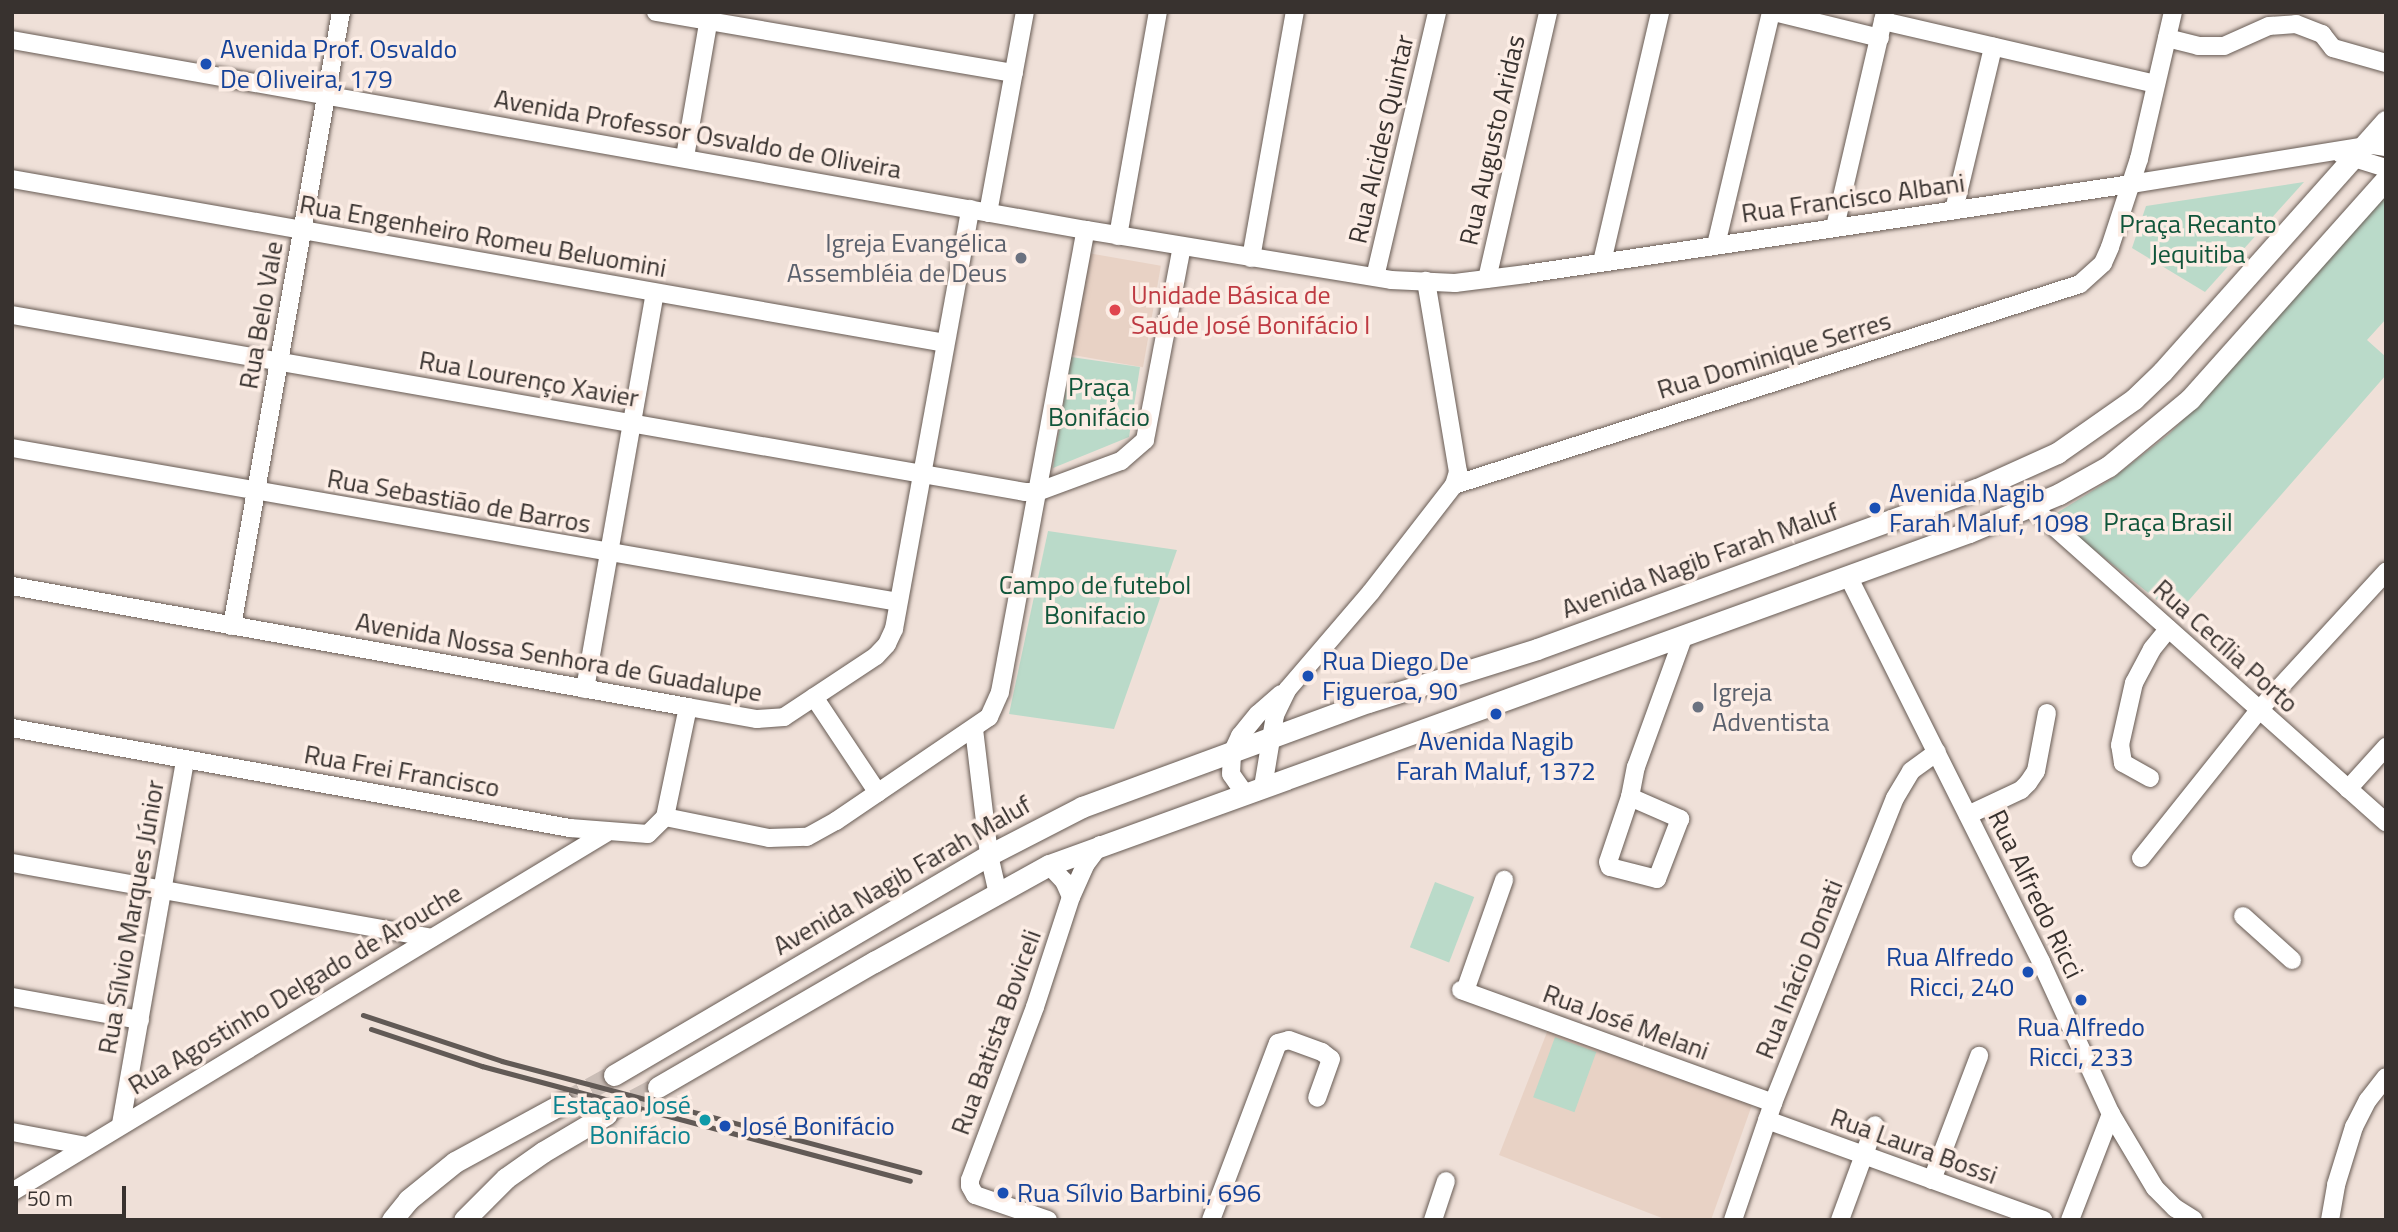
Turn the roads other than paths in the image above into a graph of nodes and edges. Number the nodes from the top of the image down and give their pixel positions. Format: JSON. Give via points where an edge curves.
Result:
{"nodes":[{"id":1,"x":341,"y":12,"type":"edge"},
{"id":2,"x":656,"y":12,"type":"edge"},
{"id":3,"x":1025,"y":12,"type":"edge"},
{"id":4,"x":1158,"y":12,"type":"edge"},
{"id":5,"x":1295,"y":12,"type":"edge"},
{"id":6,"x":1437,"y":12,"type":"edge"},
{"id":7,"x":1548,"y":12,"type":"edge"},
{"id":8,"x":1660,"y":12,"type":"edge"},
{"id":9,"x":2173,"y":12,"type":"edge"},
{"id":10,"x":1777,"y":13,"type":"edge"},
{"id":11,"x":710,"y":17,"type":"edge"},
{"id":12,"x":1882,"y":24,"type":"edge"},
{"id":13,"x":2167,"y":38,"type":"junction"},
{"id":14,"x":12,"y":40,"type":"edge"},
{"id":15,"x":1993,"y":47,"type":"junction"},
{"id":16,"x":2386,"y":63,"type":"edge"},
{"id":17,"x":1014,"y":73,"type":"junction"},
{"id":18,"x":2156,"y":84,"type":"junction"},
{"id":19,"x":326,"y":95,"type":"junction"},
{"id":20,"x":2386,"y":121,"type":"edge"},
{"id":21,"x":2386,"y":148,"type":"edge"},
{"id":22,"x":2351,"y":152,"type":"junction"},
{"id":23,"x":685,"y":157,"type":"junction"},
{"id":24,"x":2386,"y":168,"type":"edge"},
{"id":25,"x":12,"y":179,"type":"edge"},
{"id":26,"x":2386,"y":179,"type":"edge"},
{"id":27,"x":2131,"y":184,"type":"junction"},
{"id":28,"x":1954,"y":210,"type":"junction"},
{"id":29,"x":979,"y":211,"type":"junction"},
{"id":30,"x":1835,"y":227,"type":"junction"},
{"id":31,"x":303,"y":230,"type":"junction"},
{"id":32,"x":1086,"y":230,"type":"junction"},
{"id":33,"x":1118,"y":236,"type":"junction"},
{"id":34,"x":1716,"y":244,"type":"junction"},
{"id":35,"x":1182,"y":246,"type":"junction"},
{"id":36,"x":1251,"y":258,"type":"junction"},
{"id":37,"x":1602,"y":262,"type":"junction"},
{"id":38,"x":1375,"y":277,"type":"junction"},
{"id":39,"x":1488,"y":279,"type":"junction"},
{"id":40,"x":1426,"y":281,"type":"junction"},
{"id":41,"x":655,"y":294,"type":"junction"},
{"id":42,"x":12,"y":315,"type":"edge"},
{"id":43,"x":946,"y":343,"type":"junction"},
{"id":44,"x":279,"y":361,"type":"junction"},
{"id":45,"x":632,"y":424,"type":"junction"},
{"id":46,"x":12,"y":448,"type":"edge"},
{"id":47,"x":922,"y":472,"type":"junction"},
{"id":48,"x":1454,"y":485,"type":"junction"},
{"id":49,"x":256,"y":492,"type":"junction"},
{"id":50,"x":1037,"y":492,"type":"junction"},
{"id":51,"x":2032,"y":508,"type":"junction"},
{"id":52,"x":1859,"y":531,"type":"junction"},
{"id":53,"x":608,"y":554,"type":"junction"},
{"id":54,"x":2386,"y":572,"type":"edge"},
{"id":55,"x":1848,"y":576,"type":"junction"},
{"id":56,"x":12,"y":586,"type":"edge"},
{"id":57,"x":898,"y":602,"type":"junction"},
{"id":58,"x":232,"y":626,"type":"junction"},
{"id":59,"x":2168,"y":629,"type":"junction"},
{"id":60,"x":1684,"y":635,"type":"junction"},
{"id":61,"x":585,"y":690,"type":"junction"},
{"id":62,"x":1287,"y":690,"type":"junction"},
{"id":63,"x":814,"y":697,"type":"junction"},
{"id":64,"x":688,"y":707,"type":"junction"},
{"id":65,"x":2259,"y":710,"type":"junction"},
{"id":66,"x":2047,"y":713,"type":"dead end"},
{"id":67,"x":12,"y":728,"type":"edge"},
{"id":68,"x":974,"y":729,"type":"junction"},
{"id":69,"x":1271,"y":740,"type":"junction"},
{"id":70,"x":2386,"y":747,"type":"edge"},
{"id":71,"x":1937,"y":752,"type":"junction"},
{"id":72,"x":1232,"y":753,"type":"junction"},
{"id":73,"x":185,"y":760,"type":"junction"},
{"id":74,"x":2150,"y":778,"type":"dead end"},
{"id":75,"x":2348,"y":789,"type":"junction"},
{"id":76,"x":1254,"y":791,"type":"junction"},
{"id":77,"x":878,"y":793,"type":"junction"},
{"id":78,"x":1630,"y":797,"type":"junction"},
{"id":79,"x":1968,"y":815,"type":"junction"},
{"id":80,"x":665,"y":817,"type":"junction"},
{"id":81,"x":2386,"y":822,"type":"edge"},
{"id":82,"x":606,"y":833,"type":"junction"},
{"id":83,"x":1100,"y":845,"type":"junction"},
{"id":84,"x":989,"y":855,"type":"junction"},
{"id":85,"x":2141,"y":859,"type":"dead end"},
{"id":86,"x":12,"y":863,"type":"edge"},
{"id":87,"x":1049,"y":865,"type":"junction"},
{"id":88,"x":1504,"y":880,"type":"dead end"},
{"id":89,"x":163,"y":890,"type":"junction"},
{"id":90,"x":998,"y":893,"type":"junction"},
{"id":91,"x":1071,"y":897,"type":"junction"},
{"id":92,"x":2243,"y":916,"type":"dead end"},
{"id":93,"x":431,"y":938,"type":"junction"},
{"id":94,"x":2292,"y":960,"type":"dead end"},
{"id":95,"x":12,"y":997,"type":"edge"},
{"id":96,"x":140,"y":1020,"type":"junction"},
{"id":97,"x":1979,"y":1056,"type":"dead end"},
{"id":98,"x":614,"y":1075,"type":"tunnel mouth"},
{"id":99,"x":2386,"y":1077,"type":"edge"},
{"id":100,"x":658,"y":1087,"type":"tunnel mouth"},
{"id":101,"x":1318,"y":1098,"type":"dead end"},
{"id":102,"x":564,"y":1103,"type":"tunnel mouth"},
{"id":103,"x":1770,"y":1112,"type":"junction"},
{"id":104,"x":607,"y":1114,"type":"tunnel mouth"},
{"id":105,"x":2111,"y":1114,"type":"junction"},
{"id":106,"x":121,"y":1124,"type":"junction"},
{"id":107,"x":1875,"y":1125,"type":"dead end"},
{"id":108,"x":12,"y":1132,"type":"edge"},
{"id":109,"x":87,"y":1146,"type":"junction"},
{"id":110,"x":1863,"y":1155,"type":"junction"},
{"id":111,"x":1932,"y":1180,"type":"junction"},
{"id":112,"x":1447,"y":1181,"type":"dead end"},
{"id":113,"x":12,"y":1192,"type":"edge"},
{"id":114,"x":392,"y":1220,"type":"edge"},
{"id":115,"x":464,"y":1220,"type":"edge"},
{"id":116,"x":1048,"y":1220,"type":"edge"},
{"id":117,"x":1211,"y":1220,"type":"edge"},
{"id":118,"x":1433,"y":1220,"type":"edge"},
{"id":119,"x":1733,"y":1220,"type":"edge"},
{"id":120,"x":1840,"y":1220,"type":"edge"},
{"id":121,"x":2043,"y":1220,"type":"edge"},
{"id":122,"x":2070,"y":1220,"type":"edge"},
{"id":123,"x":2194,"y":1220,"type":"edge"},
{"id":124,"x":2330,"y":1220,"type":"edge"}],
"edges":[{"from":1,"to":19,"type":"street","name":"Rua Belo Vale"},
{"from":2,"to":11,"type":"street"},
{"from":3,"to":17,"type":"street","name":"Avenida Nossa Senhora de Guadalupe"},
{"from":4,"to":33,"type":"street"},
{"from":5,"to":36,"type":"street"},
{"from":6,"to":38,"type":"street","name":"Rua Alcides Quintar"},
{"from":7,"to":39,"type":"street","name":"Rua Augusto Aridas"},
{"from":8,"to":37,"type":"street"},
{"from":9,"to":13,"type":"street"},
{"from":10,"to":12,"type":"street"},
{"from":10,"to":34,"type":"street"},
{"from":11,"to":17,"type":"street"},
{"from":11,"to":23,"type":"street"},
{"from":12,"to":15,"type":"street"},
{"from":12,"to":30,"type":"street"},
{"from":13,"to":16,"type":"street","via":[[2198,46],[2224,46],[2269,26],[2296,24],[2322,34],[2333,48]]},
{"from":13,"to":18,"type":"street"},
{"from":14,"to":19,"type":"street","name":"Avenida Professor Osvaldo de Oliveira"},
{"from":15,"to":18,"type":"street"},
{"from":15,"to":28,"type":"street"},
{"from":17,"to":29,"type":"street","name":"Avenida Nossa Senhora de Guadalupe"},
{"from":18,"to":27,"type":"street"},
{"from":19,"to":23,"type":"street","name":"Avenida Professor Osvaldo de Oliveira"},
{"from":19,"to":31,"type":"street","name":"Rua Belo Vale"},
{"from":20,"to":22,"type":"main road","name":"Avenida Nagib Farah Maluf"},
{"from":21,"to":22,"type":"street","name":"Rua Francisco Albani","via":[[2373,145]]},
{"from":22,"to":24,"type":"street","name":"Rua Francisco Albani"},
{"from":22,"to":27,"type":"street","name":"Rua Francisco Albani"},
{"from":22,"to":52,"type":"main road","name":"Avenida Nagib Farah Maluf","via":[[2134,399],[2071,444],[2016,474]]},
{"from":23,"to":29,"type":"street","name":"Avenida Professor Osvaldo de Oliveira"},
{"from":25,"to":31,"type":"street","name":"Rua Engenheiro Romeu Beluomini"},
{"from":26,"to":51,"type":"main road","via":[[2190,398],[2109,466]]},
{"from":27,"to":28,"type":"street","name":"Rua Francisco Albani"},
{"from":27,"to":48,"type":"street","name":"Rua Dominique Serres","via":[[2103,264],[2080,284]]},
{"from":28,"to":30,"type":"street","name":"Rua Francisco Albani"},
{"from":29,"to":32,"type":"street","name":"Avenida Professor Osvaldo de Oliveira"},
{"from":29,"to":43,"type":"street","name":"Avenida Nossa Senhora de Guadalupe"},
{"from":30,"to":34,"type":"street","name":"Rua Francisco Albani"},
{"from":31,"to":41,"type":"street","name":"Rua Engenheiro Romeu Beluomini"},
{"from":31,"to":44,"type":"street","name":"Rua Belo Vale"},
{"from":32,"to":33,"type":"street","name":"Avenida Professor Osvaldo de Oliveira"},
{"from":32,"to":50,"type":"street"},
{"from":33,"to":35,"type":"street","name":"Avenida Professor Osvaldo de Oliveira"},
{"from":34,"to":37,"type":"street","name":"Rua Francisco Albani"},
{"from":35,"to":36,"type":"street","name":"Avenida Professor Osvaldo de Oliveira"},
{"from":35,"to":50,"type":"street","via":[[1145,440],[1121,461]]},
{"from":36,"to":38,"type":"street","name":"Avenida Professor Osvaldo de Oliveira"},
{"from":37,"to":39,"type":"street","name":"Rua Francisco Albani"},
{"from":38,"to":40,"type":"street","name":"Rua Francisco Albani"},
{"from":39,"to":40,"type":"street","name":"Rua Francisco Albani"},
{"from":40,"to":48,"type":"street","via":[[1458,472]]},
{"from":41,"to":43,"type":"street","name":"Rua Engenheiro Romeu Beluomini"},
{"from":41,"to":45,"type":"street"},
{"from":42,"to":44,"type":"street","name":"Rua Lourenço Xavier"},
{"from":43,"to":47,"type":"street","name":"Avenida Nossa Senhora de Guadalupe"},
{"from":44,"to":45,"type":"street","name":"Rua Lourenço Xavier"},
{"from":44,"to":49,"type":"street","name":"Rua Belo Vale"},
{"from":45,"to":47,"type":"street","name":"Rua Lourenço Xavier"},
{"from":45,"to":53,"type":"street"},
{"from":46,"to":49,"type":"street","name":"Rua Sebastião de Barros"},
{"from":47,"to":50,"type":"street","name":"Rua Lourenço Xavier"},
{"from":47,"to":57,"type":"street","name":"Avenida Nossa Senhora de Guadalupe"},
{"from":48,"to":62,"type":"street"},
{"from":49,"to":53,"type":"street","name":"Rua Sebastião de Barros"},
{"from":49,"to":58,"type":"street","name":"Rua Belo Vale"},
{"from":50,"to":68,"type":"street","via":[[1000,692],[989,717]]},
{"from":51,"to":55,"type":"main road"},
{"from":51,"to":59,"type":"street","name":"Rua Cecília Porto"},
{"from":52,"to":55,"type":"main road","via":[[1839,550]]},
{"from":52,"to":69,"type":"main road","name":"Avenida Nagib Farah Maluf"},
{"from":53,"to":57,"type":"street","name":"Rua Sebastião de Barros"},
{"from":53,"to":61,"type":"street"},
{"from":54,"to":65,"type":"street"},
{"from":55,"to":60,"type":"main road"},
{"from":55,"to":71,"type":"street","name":"Rua Alfredo Ricci"},
{"from":56,"to":58,"type":"street","name":"Avenida Nossa Senhora de Guadalupe"},
{"from":57,"to":63,"type":"street","name":"Avenida Nossa Senhora de Guadalupe","via":[[887,644]]},
{"from":58,"to":61,"type":"street","name":"Avenida Nossa Senhora de Guadalupe"},
{"from":59,"to":65,"type":"street","name":"Rua Cecília Porto"},
{"from":59,"to":74,"type":"street","via":[[2134,684],[2120,745],[2123,763]]},
{"from":60,"to":76,"type":"main road"},
{"from":60,"to":78,"type":"street","via":[[1636,767]]},
{"from":61,"to":64,"type":"street","name":"Avenida Nossa Senhora de Guadalupe"},
{"from":62,"to":69,"type":"street","via":[[1278,706]]},
{"from":62,"to":72,"type":"street","via":[[1258,714]]},
{"from":63,"to":64,"type":"street","name":"Avenida Nossa Senhora de Guadalupe","via":[[774,720]]},
{"from":63,"to":77,"type":"street"},
{"from":64,"to":80,"type":"street"},
{"from":65,"to":75,"type":"street","name":"Rua Cecília Porto"},
{"from":65,"to":85,"type":"street"},
{"from":66,"to":79,"type":"street","via":[[2036,771],[2028,783]]},
{"from":67,"to":73,"type":"street","name":"Rua Frei Francisco"},
{"from":68,"to":77,"type":"street"},
{"from":68,"to":84,"type":"street"},
{"from":69,"to":72,"type":"main road","name":"Avenida Nagib Farah Maluf"},
{"from":69,"to":76,"type":"street"},
{"from":70,"to":75,"type":"street"},
{"from":71,"to":79,"type":"street","name":"Rua Alfredo Ricci"},
{"from":71,"to":103,"type":"street","name":"Rua Inácio Donati","via":[[1911,771],[1895,798]]},
{"from":72,"to":76,"type":"street","via":[[1231,774]]},
{"from":72,"to":84,"type":"main road","name":"Avenida Nagib Farah Maluf","via":[[1082,807]]},
{"from":73,"to":82,"type":"street","name":"Rua Frei Francisco"},
{"from":73,"to":89,"type":"street","name":"Rua Sílvio Marques Júnior"},
{"from":75,"to":81,"type":"street","name":"Rua Cecília Porto"},
{"from":76,"to":83,"type":"main road"},
{"from":77,"to":80,"type":"street","via":[[807,837],[790,839]]},
{"from":78,"to":78,"type":"street","via":[[1608,865],[1657,879],[1680,819]]},
{"from":79,"to":105,"type":"street","name":"Rua Alfredo Ricci"},
{"from":80,"to":82,"type":"street","name":"Rua Frei Francisco","via":[[648,834]]},
{"from":82,"to":93,"type":"street","name":"Rua Agostinho Delgado de Arouche"},
{"from":83,"to":87,"type":"main road"},
{"from":83,"to":91,"type":"street","name":"Rua Batista Boviceli"},
{"from":84,"to":90,"type":"street"},
{"from":84,"to":98,"type":"main road","name":"Avenida Nagib Farah Maluf"},
{"from":86,"to":89,"type":"street"},
{"from":87,"to":90,"type":"main road"},
{"from":87,"to":91,"type":"street"},
{"from":88,"to":103,"type":"street","name":"Rua José Melani","via":[[1463,990],[1684,1068]]},
{"from":89,"to":93,"type":"street"},
{"from":89,"to":96,"type":"street","name":"Rua Sílvio Marques Júnior"},
{"from":90,"to":100,"type":"main road"},
{"from":91,"to":116,"type":"street","name":"Rua Batista Boviceli","via":[[970,1186],[975,1195]]},
{"from":92,"to":94,"type":"street"},
{"from":93,"to":106,"type":"street","name":"Rua Agostinho Delgado de Arouche"},
{"from":95,"to":96,"type":"street"},
{"from":96,"to":106,"type":"street","name":"Rua Sílvio Marques Júnior"},
{"from":97,"to":111,"type":"street"},
{"from":99,"to":124,"type":"street","via":[[2354,1127]]},
{"from":101,"to":117,"type":"street","via":[[1331,1059],[1289,1040],[1278,1043]]},
{"from":102,"to":114,"type":"main road","via":[[455,1162],[408,1200]]},
{"from":103,"to":110,"type":"street","name":"Rua Laura Bossi"},
{"from":103,"to":119,"type":"street","name":"Rua Inácio Donati"},
{"from":104,"to":115,"type":"main road","via":[[506,1178]]},
{"from":105,"to":122,"type":"street"},
{"from":105,"to":123,"type":"street","name":"Rua Alfredo Ricci","via":[[2155,1188]]},
{"from":106,"to":109,"type":"street","name":"Rua Agostinho Delgado de Arouche"},
{"from":107,"to":110,"type":"street"},
{"from":108,"to":109,"type":"street"},
{"from":109,"to":113,"type":"street","name":"Rua Agostinho Delgado de Arouche"},
{"from":110,"to":111,"type":"street","name":"Rua Laura Bossi"},
{"from":110,"to":120,"type":"street"},
{"from":111,"to":121,"type":"street","name":"Rua Laura Bossi"},
{"from":112,"to":118,"type":"street"}]}
